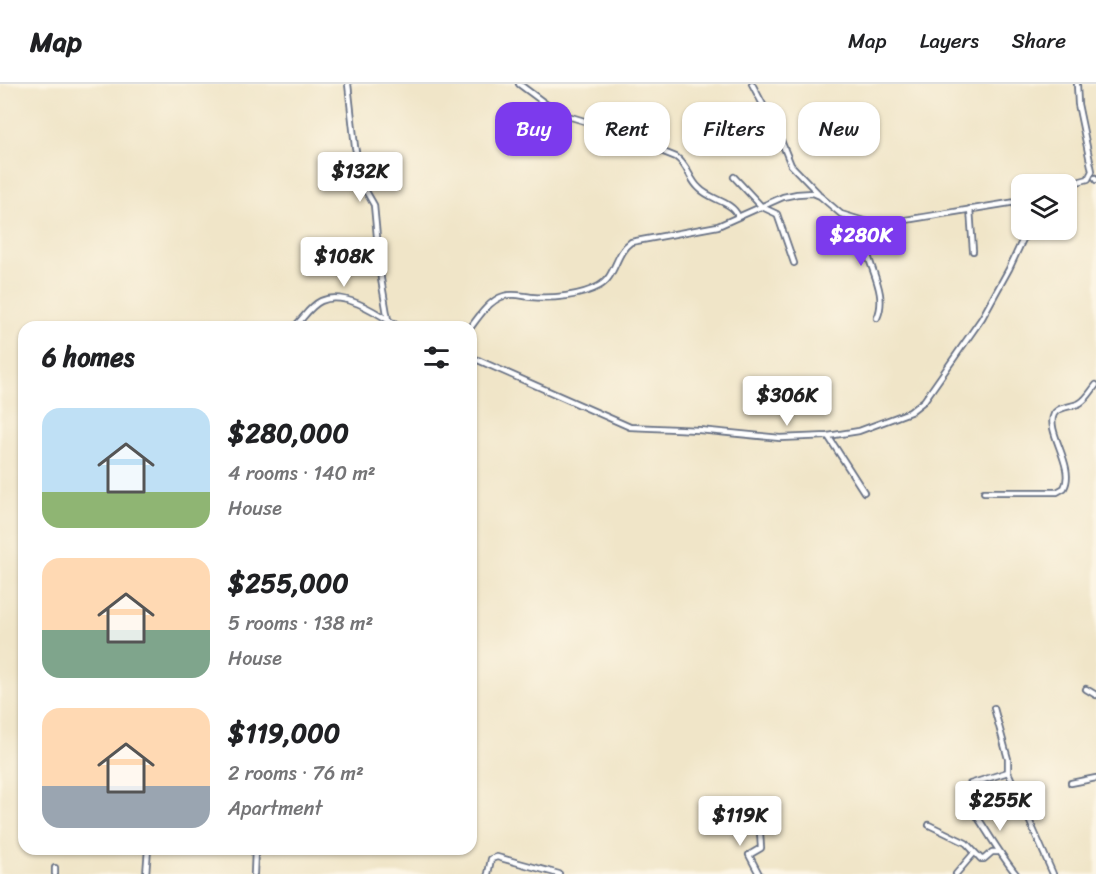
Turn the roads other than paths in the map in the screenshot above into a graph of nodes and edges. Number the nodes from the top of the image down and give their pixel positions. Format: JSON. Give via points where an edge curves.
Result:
{"nodes":[{"id":1,"x":348,"y":84,"type":"edge"},
{"id":2,"x":519,"y":84,"type":"edge"},
{"id":3,"x":753,"y":84,"type":"edge"},
{"id":4,"x":1077,"y":84,"type":"edge"},
{"id":5,"x":734,"y":177,"type":"dead end"},
{"id":6,"x":1094,"y":178,"type":"edge"},
{"id":7,"x":1077,"y":183,"type":"edge"},
{"id":8,"x":820,"y":196,"type":"junction"},
{"id":9,"x":1011,"y":203,"type":"edge"},
{"id":10,"x":762,"y":207,"type":"junction"},
{"id":11,"x":970,"y":209,"type":"junction"},
{"id":12,"x":738,"y":216,"type":"junction"},
{"id":13,"x":867,"y":222,"type":"junction"},
{"id":14,"x":1021,"y":240,"type":"edge"},
{"id":15,"x":973,"y":251,"type":"dead end"},
{"id":16,"x":794,"y":263,"type":"dead end"},
{"id":17,"x":877,"y":318,"type":"dead end"},
{"id":18,"x":388,"y":320,"type":"joint"},
{"id":19,"x":300,"y":321,"type":"edge"},
{"id":20,"x":476,"y":321,"type":"edge"},
{"id":21,"x":477,"y":360,"type":"edge"},
{"id":22,"x":1096,"y":385,"type":"edge"},
{"id":23,"x":828,"y":436,"type":"junction"},
{"id":24,"x":864,"y":492,"type":"dead end"},
{"id":25,"x":984,"y":492,"type":"dead end"},
{"id":26,"x":1086,"y":689,"type":"dead end"},
{"id":27,"x":1096,"y":695,"type":"edge"},
{"id":28,"x":994,"y":708,"type":"dead end"},
{"id":29,"x":1008,"y":772,"type":"junction"},
{"id":30,"x":1096,"y":778,"type":"edge"},
{"id":31,"x":1071,"y":783,"type":"dead end"},
{"id":32,"x":970,"y":784,"type":"dead end"},
{"id":33,"x":968,"y":803,"type":"dead end"},
{"id":34,"x":759,"y":816,"type":"dead end"},
{"id":35,"x":929,"y":825,"type":"dead end"},
{"id":36,"x":998,"y":852,"type":"junction"},
{"id":37,"x":974,"y":853,"type":"junction"},
{"id":38,"x":148,"y":855,"type":"edge"},
{"id":39,"x":255,"y":855,"type":"edge"},
{"id":40,"x":146,"y":874,"type":"edge"},
{"id":41,"x":254,"y":874,"type":"edge"},
{"id":42,"x":489,"y":874,"type":"edge"},
{"id":43,"x":559,"y":874,"type":"edge"},
{"id":44,"x":759,"y":874,"type":"edge"},
{"id":45,"x":956,"y":874,"type":"edge"},
{"id":46,"x":1016,"y":874,"type":"edge"},
{"id":47,"x":1053,"y":874,"type":"edge"}],
"edges":[{"from":1,"to":18,"type":"street","via":[[355,147],[366,191],[374,205]]},
{"from":2,"to":12,"type":"street","via":[[558,113],[676,157],[698,188],[730,206]]},
{"from":3,"to":8,"type":"street","via":[[791,165]]},
{"from":4,"to":6,"type":"street"},
{"from":5,"to":10,"type":"street"},
{"from":6,"to":7,"type":"street"},
{"from":8,"to":10,"type":"street","via":[[797,194]]},
{"from":8,"to":13,"type":"street","via":[[841,214]]},
{"from":9,"to":11,"type":"street"},
{"from":10,"to":12,"type":"street"},
{"from":10,"to":16,"type":"street","via":[[779,217]]},
{"from":11,"to":13,"type":"street","via":[[893,222]]},
{"from":11,"to":15,"type":"street"},
{"from":12,"to":20,"type":"street","via":[[718,226],[631,242],[598,287],[545,298],[502,296]]},
{"from":13,"to":17,"type":"street","via":[[865,245],[879,294]]},
{"from":14,"to":23,"type":"street","via":[[1010,269],[982,318],[924,401],[910,412],[878,424]]},
{"from":18,"to":19,"type":"street","via":[[361,304],[331,299],[319,302]]},
{"from":21,"to":23,"type":"street","via":[[630,427],[780,438]]},
{"from":22,"to":25,"type":"street","via":[[1083,401],[1056,411],[1053,416],[1068,474],[1064,488],[1056,492]]},
{"from":23,"to":24,"type":"street"},
{"from":26,"to":27,"type":"street"},
{"from":28,"to":29,"type":"street"},
{"from":29,"to":32,"type":"street"},
{"from":29,"to":47,"type":"street"},
{"from":30,"to":31,"type":"street"},
{"from":33,"to":36,"type":"street"},
{"from":34,"to":44,"type":"street","via":[[761,848],[749,855]]},
{"from":35,"to":37,"type":"street","via":[[966,843]]},
{"from":36,"to":37,"type":"street","via":[[982,860]]},
{"from":36,"to":46,"type":"street"},
{"from":37,"to":45,"type":"street"},
{"from":38,"to":40,"type":"street"},
{"from":39,"to":41,"type":"street"},
{"from":42,"to":43,"type":"street","via":[[491,858],[497,857]]}]}
